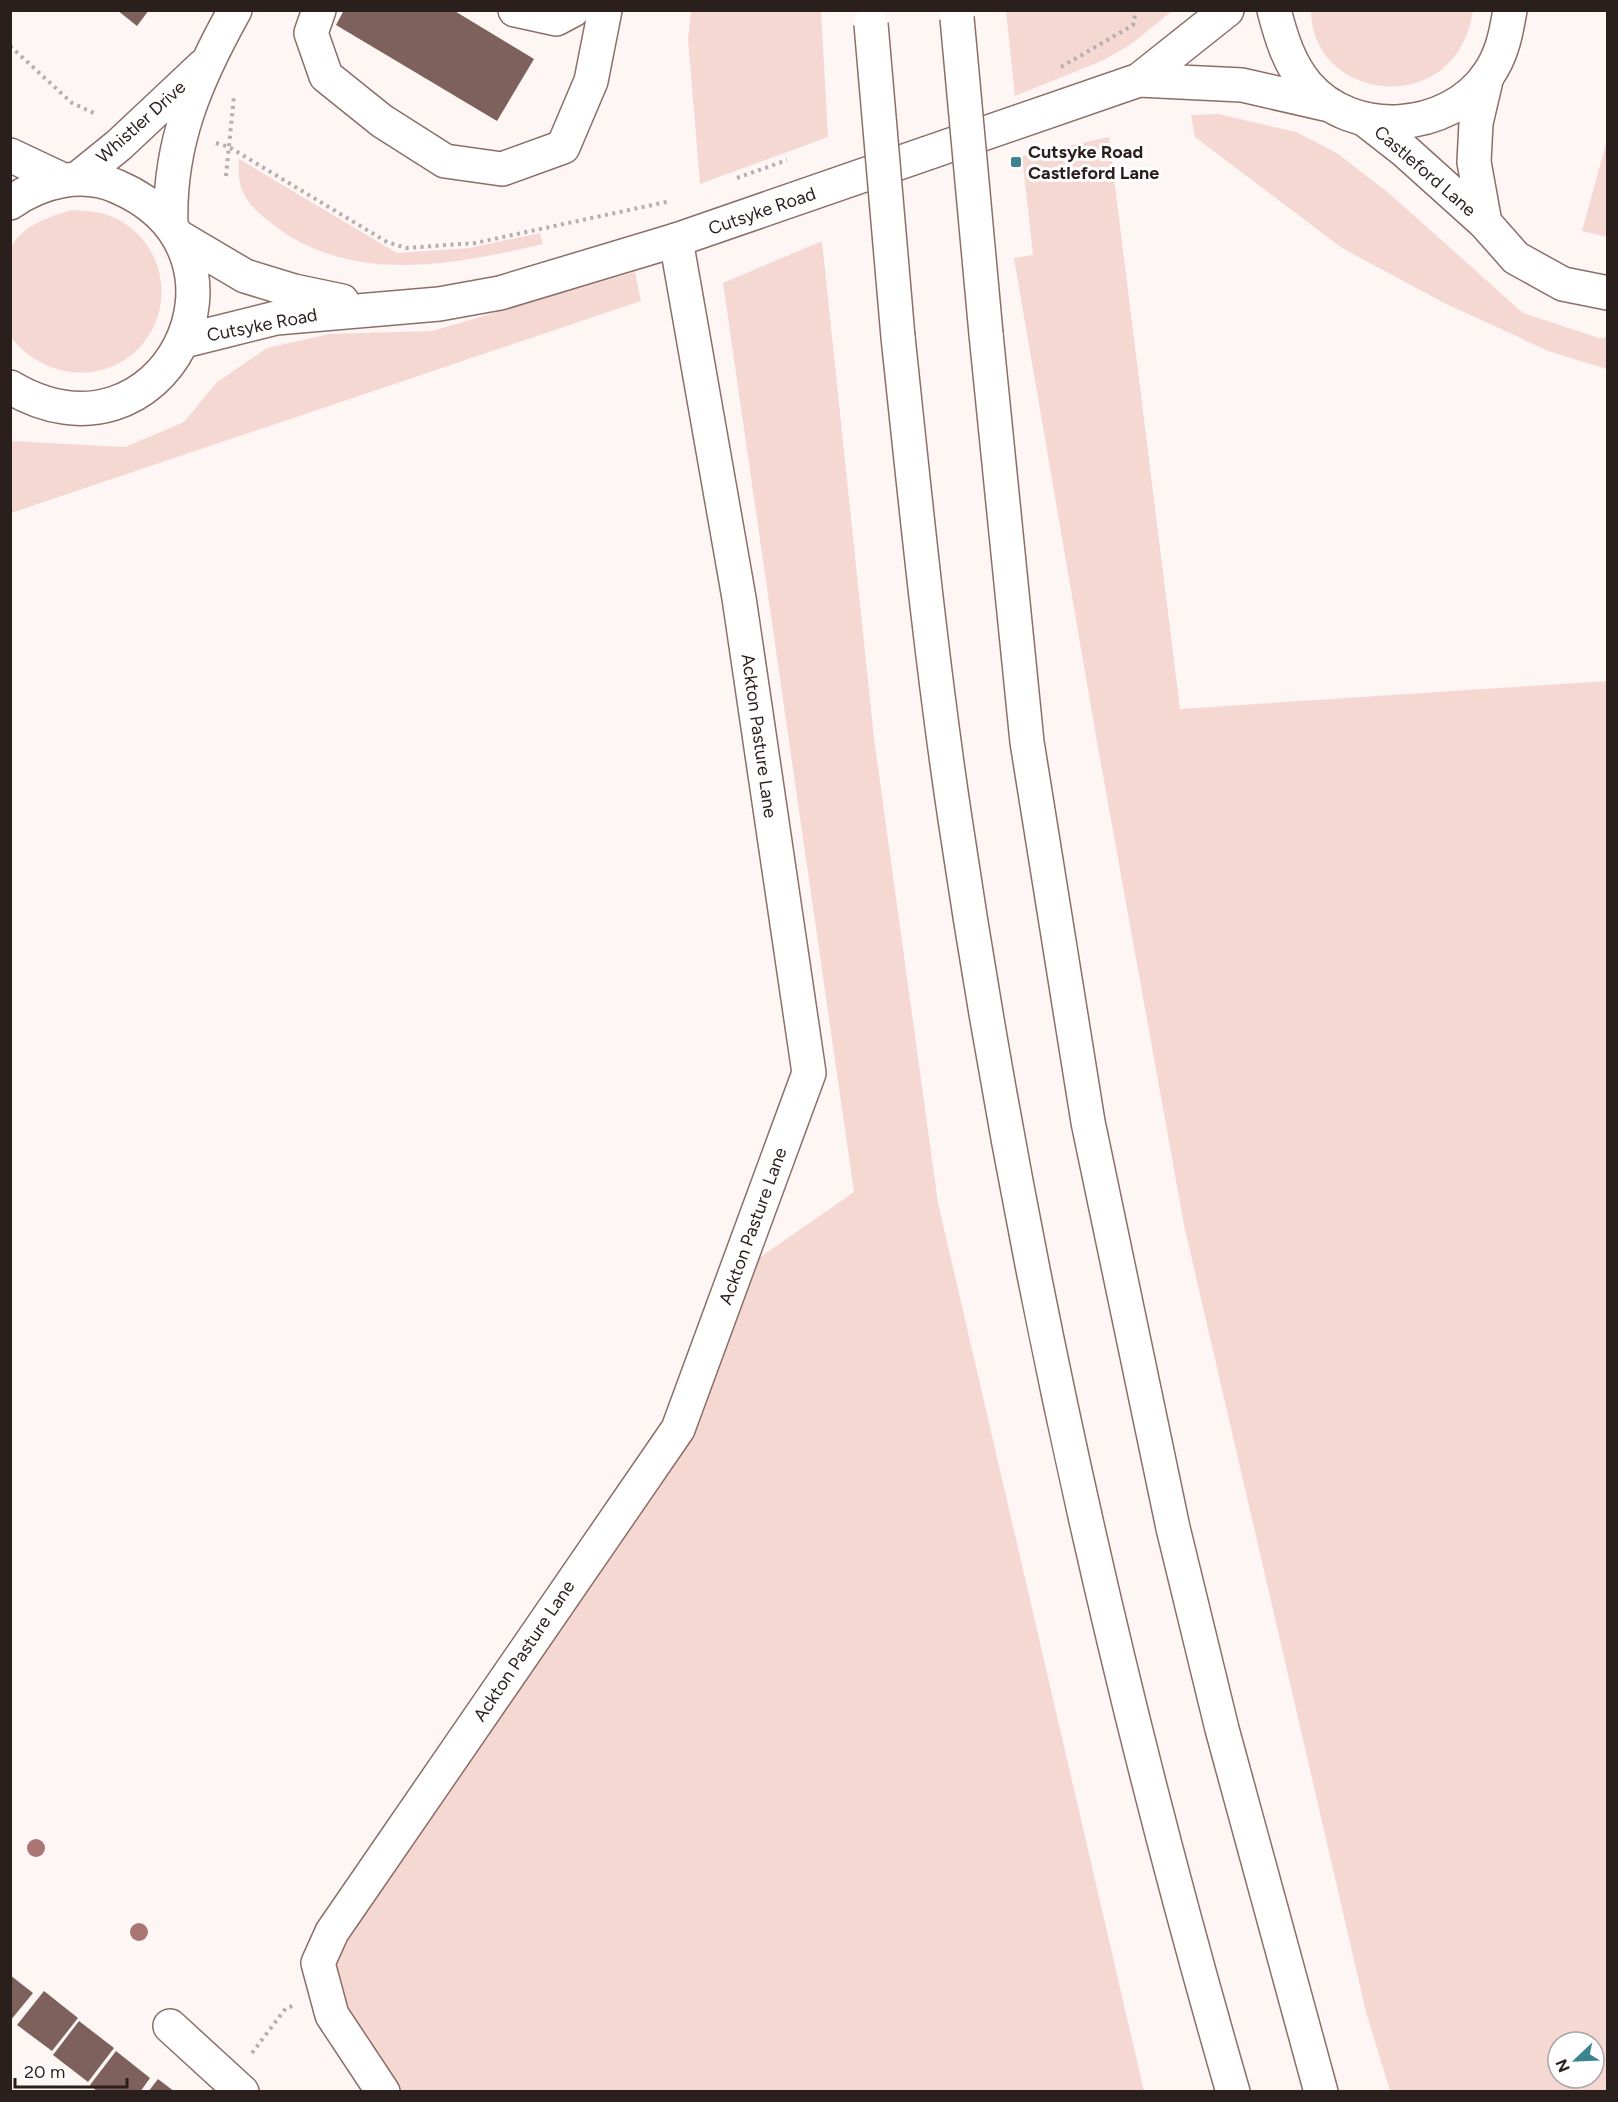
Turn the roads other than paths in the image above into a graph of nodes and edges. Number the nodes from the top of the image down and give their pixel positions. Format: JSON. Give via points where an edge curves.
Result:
{"nodes":[{"id":1,"x":235,"y":10,"type":"edge"},
{"id":2,"x":319,"y":10,"type":"edge"},
{"id":3,"x":515,"y":10,"type":"edge"},
{"id":4,"x":573,"y":10,"type":"edge"},
{"id":5,"x":605,"y":10,"type":"edge"},
{"id":6,"x":1227,"y":10,"type":"edge"},
{"id":7,"x":1274,"y":10,"type":"edge"},
{"id":8,"x":1510,"y":10,"type":"edge"},
{"id":9,"x":1534,"y":10,"type":"edge"},
{"id":10,"x":957,"y":14,"type":"edge"},
{"id":11,"x":870,"y":17,"type":"edge"},
{"id":12,"x":1505,"y":43,"type":"junction"},
{"id":13,"x":204,"y":65,"type":"junction"},
{"id":14,"x":1487,"y":76,"type":"junction"},
{"id":15,"x":1139,"y":80,"type":"junction"},
{"id":16,"x":1329,"y":105,"type":"junction"},
{"id":17,"x":1364,"y":119,"type":"junction"},
{"id":18,"x":10,"y":155,"type":"edge"},
{"id":19,"x":70,"y":179,"type":"junction"},
{"id":20,"x":10,"y":203,"type":"edge"},
{"id":21,"x":1485,"y":223,"type":"junction"},
{"id":22,"x":175,"y":231,"type":"junction"},
{"id":23,"x":676,"y":240,"type":"junction"},
{"id":24,"x":1608,"y":293,"type":"edge"},
{"id":25,"x":376,"y":308,"type":"junction"},
{"id":26,"x":184,"y":341,"type":"junction"},
{"id":27,"x":10,"y":387,"type":"edge"},
{"id":28,"x":170,"y":2026,"type":"dead end"},
{"id":29,"x":236,"y":2086,"type":"edge"},
{"id":30,"x":383,"y":2091,"type":"edge"},
{"id":31,"x":1233,"y":2091,"type":"edge"},
{"id":32,"x":1321,"y":2091,"type":"edge"}],
"edges":[{"from":1,"to":13,"type":"main road","name":"Whistler Drive"},
{"from":2,"to":5,"type":"main road","via":[[311,33],[326,76],[382,122],[445,161],[502,169],[563,147],[591,81]]},
{"from":3,"to":4,"type":"main road","via":[[556,19]]},
{"from":6,"to":15,"type":"main road","name":"Cutsyke Road"},
{"from":7,"to":16,"type":"main road","via":[[1284,47],[1307,85]]},
{"from":8,"to":12,"type":"main road"},
{"from":9,"to":12,"type":"main road"},
{"from":10,"to":32,"type":"main road","bridge":true,"via":[[1028,742],[1088,1122],[1173,1528],[1222,1729]]},
{"from":11,"to":31,"type":"main road","bridge":true,"via":[[898,337],[955,816],[1003,1114],[1049,1353],[1135,1733]]},
{"from":12,"to":14,"type":"main road"},
{"from":13,"to":19,"type":"main road","name":"Whistler Drive","via":[[119,145]]},
{"from":13,"to":22,"type":"main road","name":"Whistler Drive","via":[[173,160],[170,191]]},
{"from":14,"to":17,"type":"main road","via":[[1460,102],[1436,115],[1383,123]]},
{"from":14,"to":21,"type":"main road","name":"Castleford Lane","via":[[1476,123],[1474,162]]},
{"from":15,"to":16,"type":"main road","name":"Cutsyke Road","via":[[1242,85]]},
{"from":15,"to":23,"type":"main road","name":"Cutsyke Road"},
{"from":16,"to":17,"type":"main road"},
{"from":17,"to":21,"type":"main road","name":"Castleford Lane"},
{"from":18,"to":19,"type":"main road"},
{"from":19,"to":20,"type":"main road","via":[[27,191]]},
{"from":19,"to":22,"type":"main road","via":[[109,183],[138,195],[164,216]]},
{"from":21,"to":24,"type":"main road","name":"Castleford Lane","via":[[1516,258],[1563,284]]},
{"from":22,"to":25,"type":"main road","name":"Cutsyke Road","via":[[245,276]]},
{"from":22,"to":26,"type":"main road","via":[[192,270],[193,306]]},
{"from":23,"to":25,"type":"main road","name":"Cutsyke Road","via":[[500,293],[439,304]]},
{"from":23,"to":30,"type":"main road","name":"Ackton Pasture Lane","via":[[739,598],[810,1073],[678,1429],[332,1932],[318,1963],[332,2015]]},
{"from":25,"to":26,"type":"main road","name":"Cutsyke Road","via":[[276,318]]},
{"from":26,"to":27,"type":"main road","via":[[168,367],[146,388],[120,402],[90,409],[60,408]]},
{"from":28,"to":29,"type":"main road"}]}
